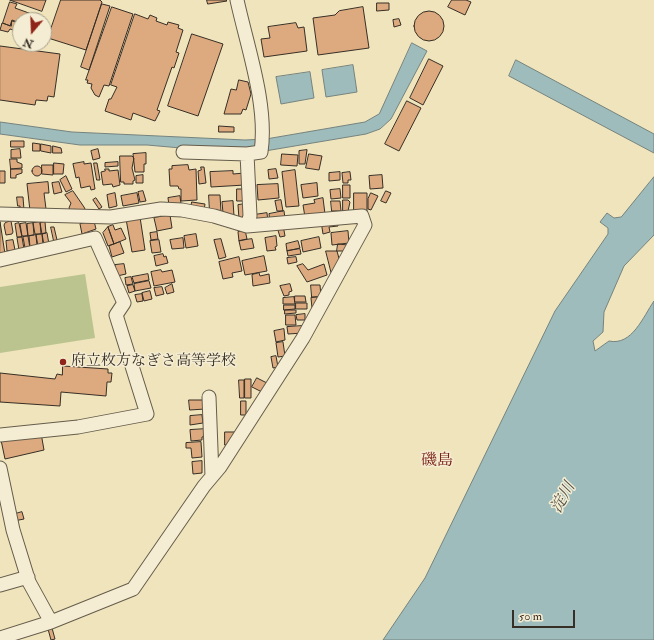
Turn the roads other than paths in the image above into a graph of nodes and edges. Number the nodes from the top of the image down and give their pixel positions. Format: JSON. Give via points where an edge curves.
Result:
{"nodes":[{"id":1,"x":237,"y":0,"type":"edge"},
{"id":2,"x":183,"y":152,"type":"dead end"},
{"id":3,"x":247,"y":154,"type":"junction"},
{"id":4,"x":0,"y":214,"type":"edge"},
{"id":5,"x":98,"y":217,"type":"junction"},
{"id":6,"x":247,"y":226,"type":"junction"},
{"id":7,"x":95,"y":238,"type":"junction"},
{"id":8,"x":0,"y":260,"type":"edge"},
{"id":9,"x":208,"y":397,"type":"dead end"},
{"id":10,"x":0,"y":435,"type":"edge"},
{"id":11,"x":0,"y":468,"type":"edge"},
{"id":12,"x":212,"y":476,"type":"junction"},
{"id":13,"x":28,"y":577,"type":"junction"},
{"id":14,"x":0,"y":585,"type":"edge"},
{"id":15,"x":51,"y":622,"type":"junction"},
{"id":16,"x":0,"y":638,"type":"edge"}],
"edges":[{"from":1,"to":3,"type":"street","via":[[256,82],[263,138],[261,152]]},
{"from":2,"to":3,"type":"street"},
{"from":3,"to":6,"type":"street","via":[[250,216]]},
{"from":4,"to":5,"type":"street"},
{"from":5,"to":6,"type":"street","via":[[161,209],[182,210]]},
{"from":5,"to":7,"type":"street","via":[[99,227]]},
{"from":6,"to":12,"type":"street","via":[[362,216],[365,225],[303,338]]},
{"from":7,"to":8,"type":"street"},
{"from":7,"to":10,"type":"street","via":[[124,303],[116,315],[147,414],[78,427]]},
{"from":9,"to":12,"type":"street"},
{"from":11,"to":13,"type":"street","via":[[13,530]]},
{"from":12,"to":15,"type":"street","via":[[133,589]]},
{"from":13,"to":14,"type":"street"},
{"from":13,"to":15,"type":"street"},
{"from":15,"to":16,"type":"street"}]}
